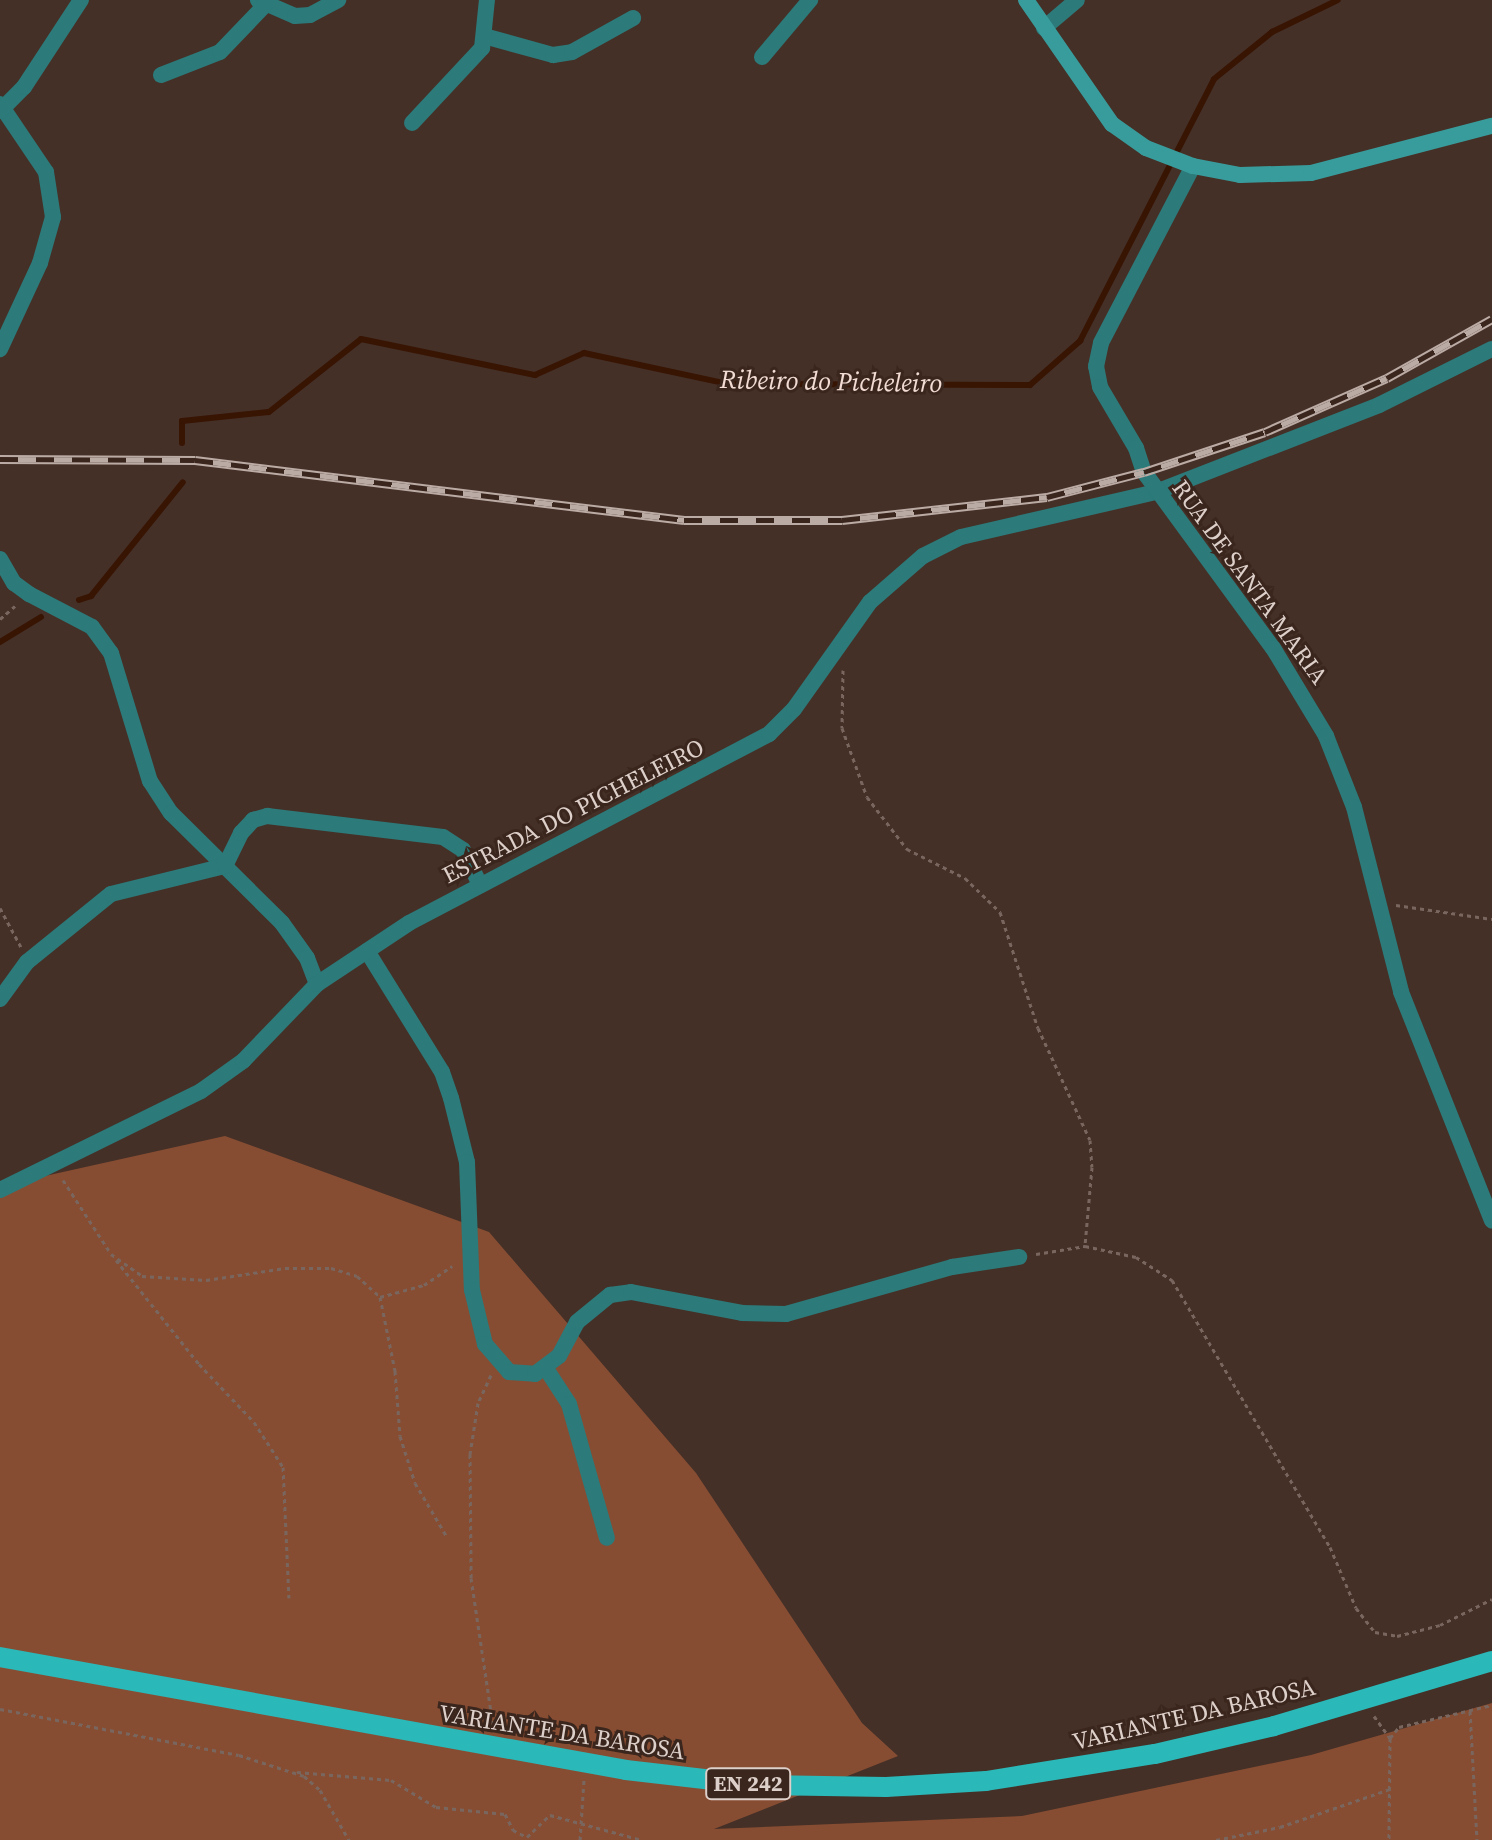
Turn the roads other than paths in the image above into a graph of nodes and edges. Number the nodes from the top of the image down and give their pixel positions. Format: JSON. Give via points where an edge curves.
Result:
{"nodes":[{"id":1,"x":81,"y":0,"type":"edge"},
{"id":2,"x":338,"y":0,"type":"edge"},
{"id":3,"x":487,"y":0,"type":"edge"},
{"id":4,"x":810,"y":0,"type":"edge"},
{"id":5,"x":1026,"y":0,"type":"edge"},
{"id":6,"x":1077,"y":0,"type":"edge"},
{"id":7,"x":262,"y":2,"type":"edge"},
{"id":8,"x":633,"y":18,"type":"dead end"},
{"id":9,"x":1044,"y":28,"type":"junction"},
{"id":10,"x":484,"y":36,"type":"junction"},
{"id":11,"x":762,"y":57,"type":"dead end"},
{"id":12,"x":161,"y":75,"type":"dead end"},
{"id":13,"x":1,"y":107,"type":"edge"},
{"id":14,"x":412,"y":123,"type":"dead end"},
{"id":15,"x":1492,"y":126,"type":"edge"},
{"id":16,"x":1188,"y":165,"type":"junction"},
{"id":17,"x":0,"y":349,"type":"edge"},
{"id":18,"x":1492,"y":349,"type":"edge"},
{"id":19,"x":1156,"y":492,"type":"junction"},
{"id":20,"x":0,"y":559,"type":"edge"},
{"id":21,"x":225,"y":866,"type":"junction"},
{"id":22,"x":480,"y":885,"type":"junction"},
{"id":23,"x":367,"y":951,"type":"junction"},
{"id":24,"x":317,"y":984,"type":"junction"},
{"id":25,"x":0,"y":999,"type":"edge"},
{"id":26,"x":0,"y":1190,"type":"edge"},
{"id":27,"x":1492,"y":1221,"type":"edge"},
{"id":28,"x":1019,"y":1257,"type":"road end"},
{"id":29,"x":545,"y":1367,"type":"junction"},
{"id":30,"x":607,"y":1538,"type":"dead end"},
{"id":31,"x":0,"y":1657,"type":"edge"},
{"id":32,"x":1492,"y":1661,"type":"edge"}],
"edges":[{"from":1,"to":13,"type":"street","via":[[24,87]]},
{"from":2,"to":7,"type":"street","via":[[310,15],[282,13]]},
{"from":3,"to":10,"type":"street"},
{"from":4,"to":11,"type":"street"},
{"from":5,"to":9,"type":"main road"},
{"from":6,"to":9,"type":"street"},
{"from":7,"to":12,"type":"street","via":[[220,52]]},
{"from":8,"to":10,"type":"street","via":[[586,46],[553,55]]},
{"from":9,"to":16,"type":"main road","via":[[1102,114],[1123,134]]},
{"from":10,"to":14,"type":"street","via":[[482,48]]},
{"from":13,"to":17,"type":"street","via":[[46,172],[53,217],[40,263]]},
{"from":15,"to":16,"type":"main road","via":[[1311,173],[1240,175]]},
{"from":16,"to":19,"type":"street","name":"RUA DE SANTA MARIA","via":[[1110,322],[1096,366],[1100,387]]},
{"from":18,"to":19,"type":"street","name":"ESTRADA DO PICHELEIRO","via":[[1379,405]]},
{"from":19,"to":22,"type":"street","name":"ESTRADA DO PICHELEIRO","via":[[961,537],[923,556],[870,602],[794,709],[769,734]]},
{"from":19,"to":27,"type":"street","name":"RUA DE SANTA MARIA","via":[[1273,648],[1326,736],[1354,807],[1401,992]]},
{"from":20,"to":21,"type":"street","via":[[14,583],[92,627],[111,653],[150,781],[171,813]]},
{"from":21,"to":22,"type":"street","via":[[241,833],[253,820],[267,816],[443,837],[463,850]]},
{"from":21,"to":24,"type":"street","via":[[282,923],[307,958]]},
{"from":21,"to":25,"type":"street","via":[[111,894],[27,962]]},
{"from":22,"to":23,"type":"street","name":"ESTRADA DO PICHELEIRO"},
{"from":23,"to":24,"type":"street","name":"ESTRADA DO PICHELEIRO"},
{"from":23,"to":29,"type":"street","via":[[442,1072],[451,1098],[467,1162],[472,1290],[485,1344],[496,1363],[522,1373],[535,1374]]},
{"from":24,"to":26,"type":"street","name":"ESTRADA DO PICHELEIRO","via":[[243,1061],[201,1091]]},
{"from":28,"to":29,"type":"street","via":[[952,1267],[786,1314],[742,1313],[631,1292],[610,1295],[593,1303],[559,1356]]},
{"from":29,"to":30,"type":"street","via":[[569,1404]]},
{"from":31,"to":32,"type":"main road","name":"VARIANTE DA BAROSA","number":"EN 242","via":[[497,1749],[756,1785],[936,1786],[1046,1773],[1198,1745]]}]}
